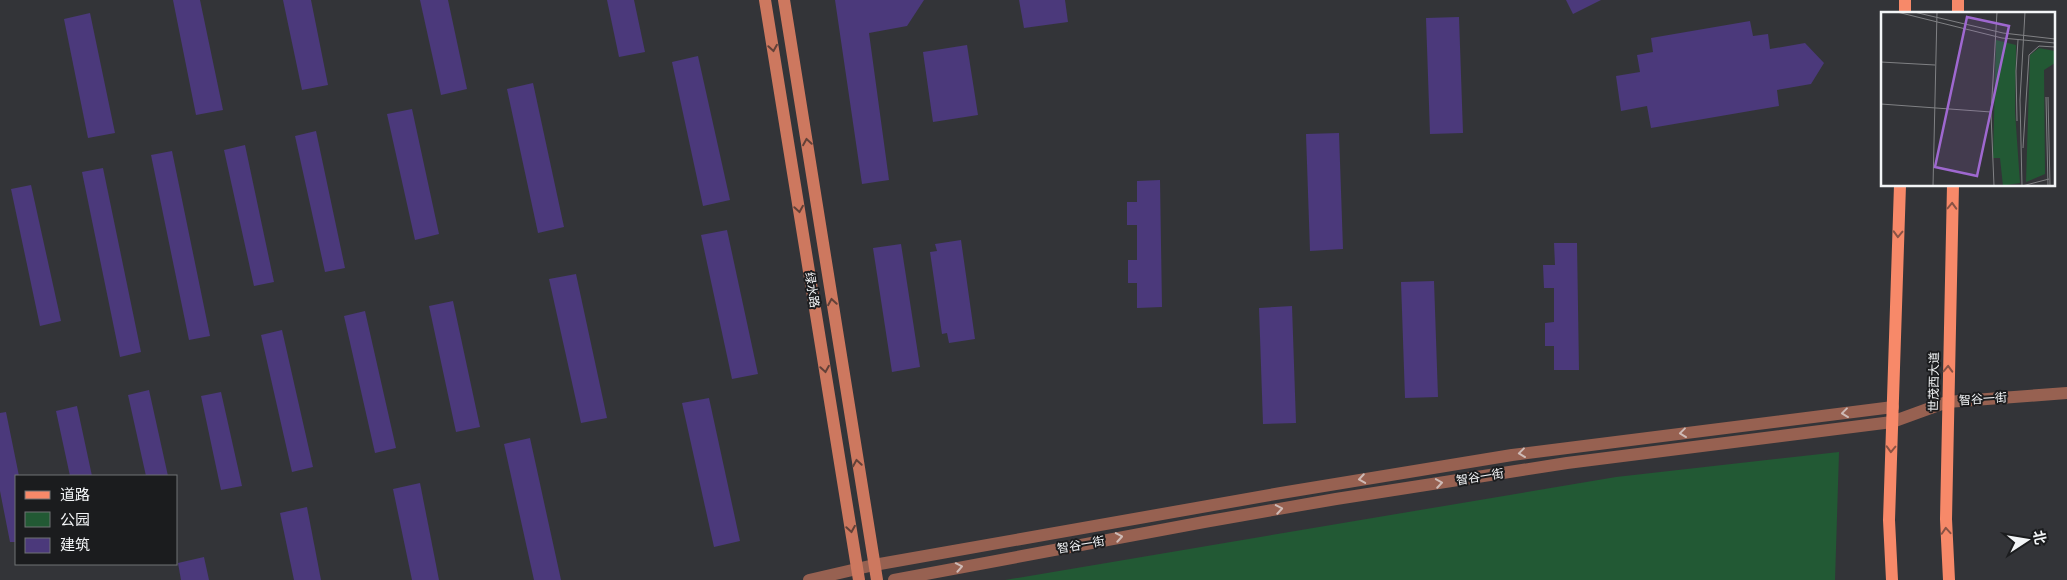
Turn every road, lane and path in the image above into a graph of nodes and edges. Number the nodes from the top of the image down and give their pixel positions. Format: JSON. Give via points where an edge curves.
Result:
{"nodes":[{"id":1,"x":765,"y":0,"type":"edge"},
{"id":2,"x":784,"y":0,"type":"edge"},
{"id":3,"x":1900,"y":186,"type":"edge"},
{"id":4,"x":1953,"y":186,"type":"edge"},
{"id":5,"x":2067,"y":393,"type":"edge"},
{"id":6,"x":1947,"y":402,"type":"junction"},
{"id":7,"x":1893,"y":407,"type":"junction"},
{"id":8,"x":1892,"y":422,"type":"junction"},
{"id":9,"x":874,"y":565,"type":"junction"},
{"id":10,"x":858,"y":575,"type":"edge"},
{"id":11,"x":809,"y":580,"type":"edge"},
{"id":12,"x":876,"y":580,"type":"edge"},
{"id":13,"x":894,"y":580,"type":"edge"},
{"id":14,"x":1892,"y":580,"type":"edge"},
{"id":15,"x":1950,"y":580,"type":"edge"}],
"edges":[{"from":1,"to":10,"type":"main road","name":"绿水路","one_way":true},
{"from":9,"to":2,"type":"main road","name":"绿水路","one_way":true},
{"from":3,"to":7,"type":"main road","one_way":true},
{"from":6,"to":4,"type":"main road","name":"世茂西大道","one_way":true},
{"from":5,"to":6,"type":"street","name":"智谷一街"},
{"from":6,"to":8,"type":"street","name":"智谷一街"},
{"from":15,"to":6,"type":"main road","name":"世茂西大道","one_way":true,"via":[[1946,519]]},
{"from":7,"to":8,"type":"main road"},
{"from":7,"to":9,"type":"street","name":"智谷一街","one_way":true,"via":[[1512,455]]},
{"from":13,"to":8,"type":"street","name":"智谷一街","one_way":true,"via":[[1336,499],[1567,463]]},
{"from":8,"to":14,"type":"main road","one_way":true},
{"from":9,"to":10,"type":"street","name":"智谷一街"},
{"from":9,"to":12,"type":"main road","name":"绿水路"},
{"from":10,"to":11,"type":"street","name":"智谷一街"}]}
